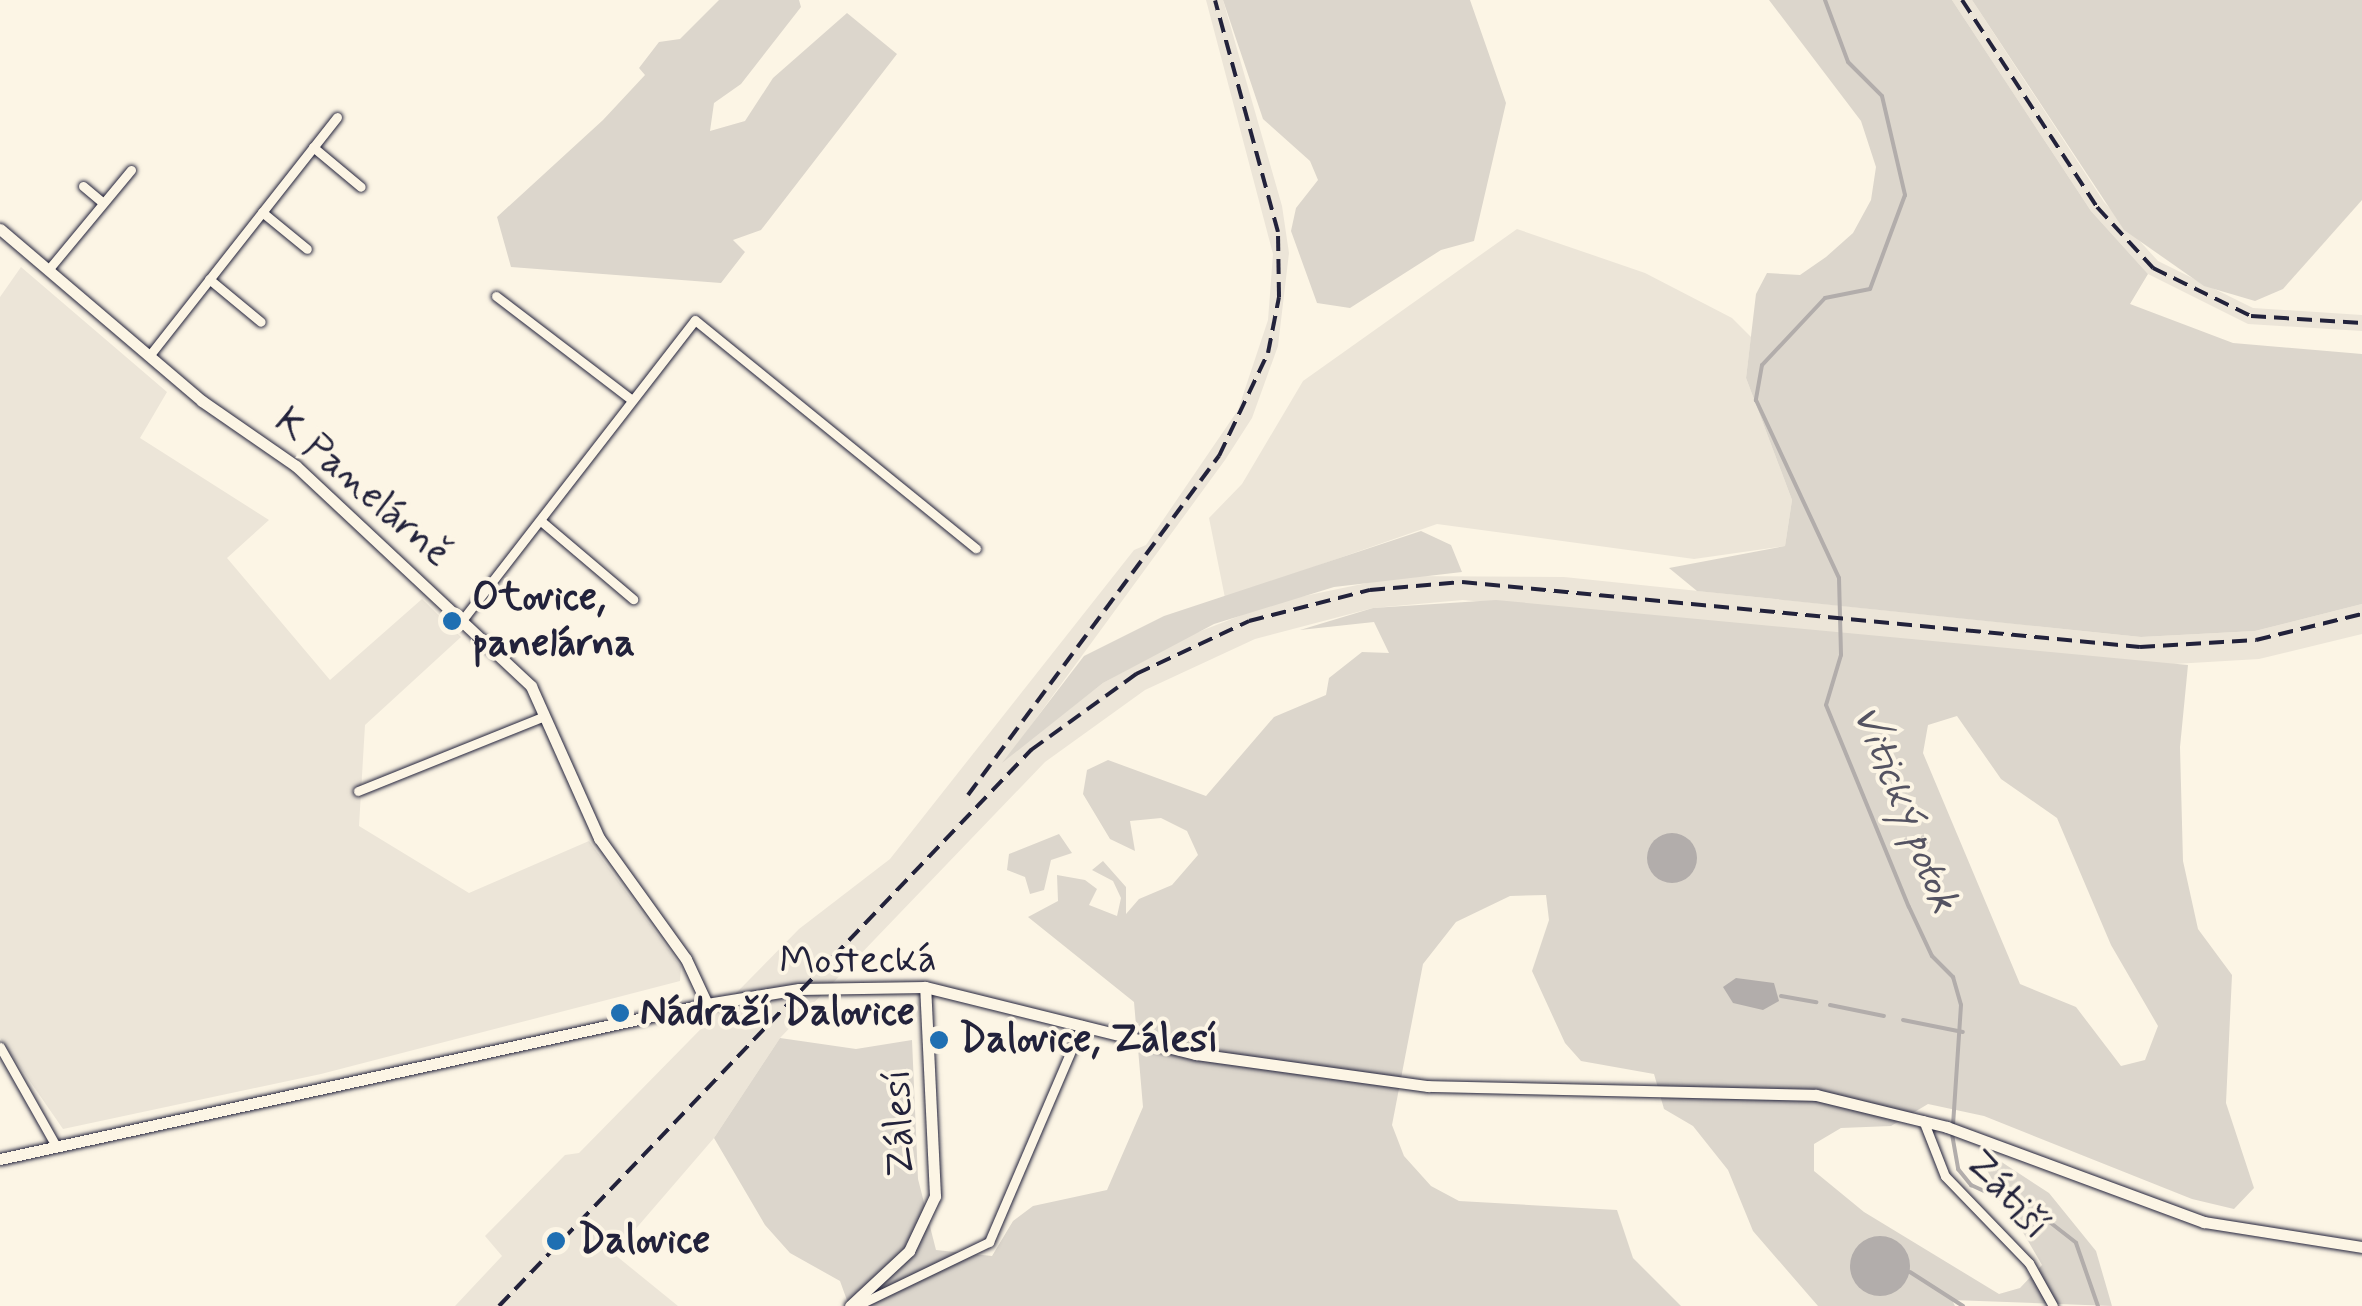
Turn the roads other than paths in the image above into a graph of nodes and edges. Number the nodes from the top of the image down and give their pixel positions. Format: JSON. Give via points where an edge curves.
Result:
{"nodes":[{"id":1,"x":337,"y":117,"type":"dead end"},
{"id":2,"x":313,"y":147,"type":"junction"},
{"id":3,"x":131,"y":170,"type":"dead end"},
{"id":4,"x":83,"y":186,"type":"dead end"},
{"id":5,"x":361,"y":187,"type":"dead end"},
{"id":6,"x":103,"y":203,"type":"junction"},
{"id":7,"x":262,"y":212,"type":"junction"},
{"id":8,"x":0,"y":229,"type":"edge"},
{"id":9,"x":307,"y":249,"type":"dead end"},
{"id":10,"x":48,"y":270,"type":"junction"},
{"id":11,"x":209,"y":279,"type":"junction"},
{"id":12,"x":496,"y":296,"type":"dead end"},
{"id":13,"x":261,"y":322,"type":"dead end"},
{"id":14,"x":148,"y":356,"type":"junction"},
{"id":15,"x":632,"y":400,"type":"junction"},
{"id":16,"x":541,"y":521,"type":"junction"},
{"id":17,"x":976,"y":548,"type":"dead end"},
{"id":18,"x":633,"y":599,"type":"dead end"},
{"id":19,"x":463,"y":620,"type":"junction"},
{"id":20,"x":545,"y":716,"type":"junction"},
{"id":21,"x":358,"y":792,"type":"dead end"},
{"id":22,"x":924,"y":987,"type":"junction"},
{"id":23,"x":707,"y":1004,"type":"junction"},
{"id":24,"x":1082,"y":1025,"type":"junction"},
{"id":25,"x":0,"y":1047,"type":"edge"},
{"id":26,"x":1923,"y":1120,"type":"junction"},
{"id":27,"x":56,"y":1146,"type":"junction"},
{"id":28,"x":0,"y":1158,"type":"edge"},
{"id":29,"x":2362,"y":1247,"type":"edge"},
{"id":30,"x":853,"y":1306,"type":"edge"},
{"id":31,"x":2053,"y":1306,"type":"edge"}],
"edges":[{"from":1,"to":2,"type":"street"},
{"from":2,"to":5,"type":"street"},
{"from":2,"to":7,"type":"street"},
{"from":3,"to":6,"type":"street"},
{"from":4,"to":6,"type":"street"},
{"from":6,"to":10,"type":"street"},
{"from":7,"to":9,"type":"street"},
{"from":7,"to":11,"type":"street"},
{"from":8,"to":10,"type":"street","name":"K Panelárně"},
{"from":10,"to":14,"type":"street","name":"K Panelárně"},
{"from":11,"to":13,"type":"street"},
{"from":11,"to":14,"type":"street"},
{"from":12,"to":15,"type":"street"},
{"from":14,"to":19,"type":"street","name":"K Panelárně","via":[[296,466]]},
{"from":15,"to":16,"type":"street"},
{"from":15,"to":17,"type":"street","via":[[695,320]]},
{"from":16,"to":18,"type":"street"},
{"from":16,"to":19,"type":"street"},
{"from":19,"to":20,"type":"street","name":"K Panelárně","via":[[531,686]]},
{"from":20,"to":21,"type":"street"},
{"from":20,"to":23,"type":"street","name":"K Panelárně","via":[[598,838],[686,959]]},
{"from":22,"to":23,"type":"street","name":"Mostecká","via":[[799,989]]},
{"from":22,"to":24,"type":"street","name":"Mostecká"},
{"from":22,"to":30,"type":"street","name":"Zálesí","via":[[935,1196],[909,1251]]},
{"from":23,"to":27,"type":"street","name":"Mostecká"},
{"from":24,"to":26,"type":"street","name":"Mostecká","via":[[1196,1054],[1428,1086],[1759,1088]]},
{"from":24,"to":30,"type":"street","via":[[989,1242]]},
{"from":25,"to":27,"type":"street"},
{"from":26,"to":29,"type":"street","name":"Mostecká","via":[[2204,1222]]},
{"from":26,"to":31,"type":"street","name":"Zátiší","via":[[1945,1176],[2029,1263]]},
{"from":27,"to":28,"type":"street","name":"Mostecká"}]}
